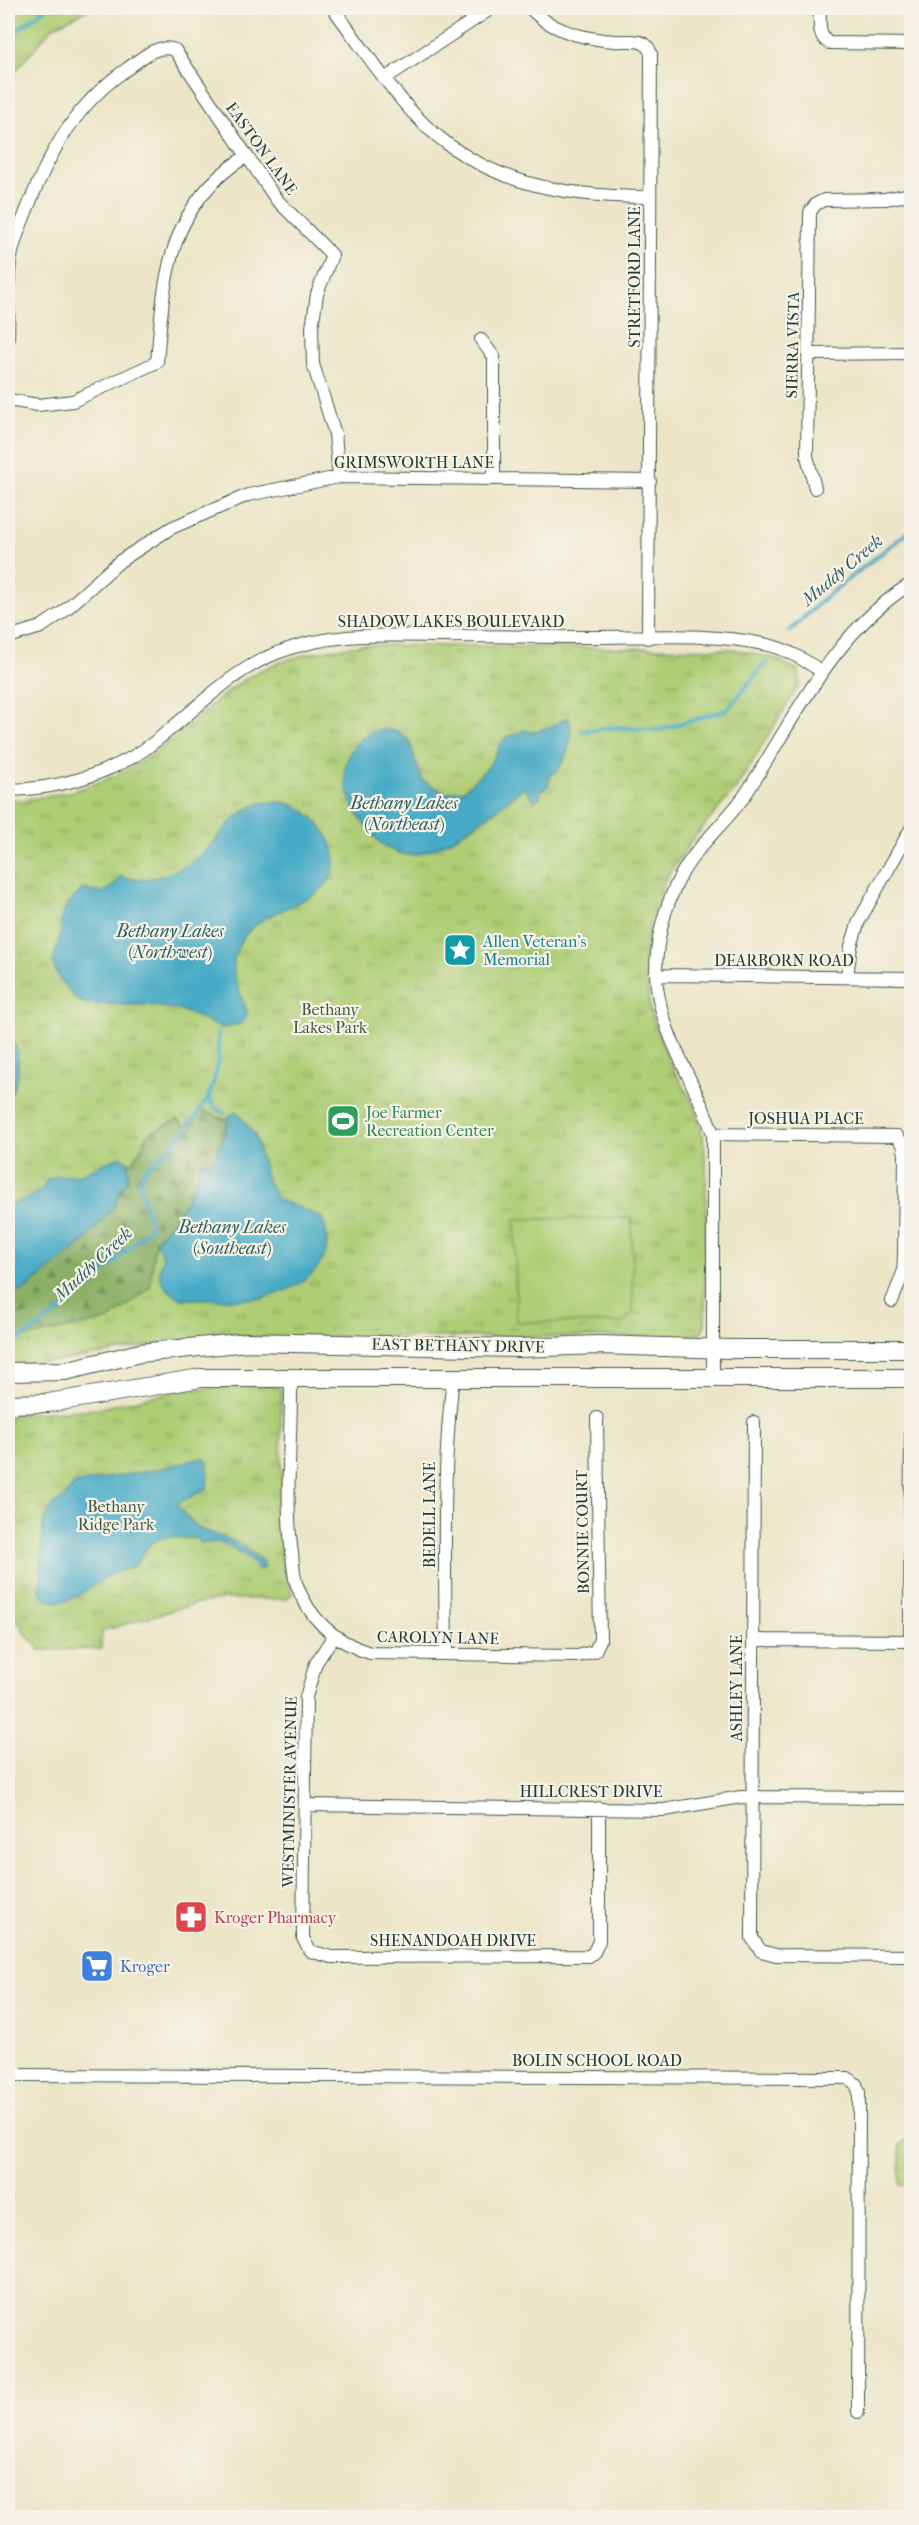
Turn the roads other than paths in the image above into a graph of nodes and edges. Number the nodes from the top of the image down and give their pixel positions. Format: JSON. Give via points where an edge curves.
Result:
{"nodes":[{"id":1,"x":333,"y":8,"type":"edge"},
{"id":2,"x":492,"y":8,"type":"edge"},
{"id":3,"x":530,"y":8,"type":"edge"},
{"id":4,"x":820,"y":8,"type":"edge"},
{"id":5,"x":912,"y":44,"type":"edge"},
{"id":6,"x":384,"y":79,"type":"junction"},
{"id":7,"x":245,"y":156,"type":"junction"},
{"id":8,"x":912,"y":194,"type":"edge"},
{"id":9,"x":650,"y":197,"type":"junction"},
{"id":10,"x":481,"y":340,"type":"dead end"},
{"id":11,"x":8,"y":341,"type":"edge"},
{"id":12,"x":912,"y":353,"type":"edge"},
{"id":13,"x":808,"y":354,"type":"junction"},
{"id":14,"x":8,"y":400,"type":"edge"},
{"id":15,"x":339,"y":477,"type":"junction"},
{"id":16,"x":494,"y":478,"type":"junction"},
{"id":17,"x":650,"y":481,"type":"junction"},
{"id":18,"x":815,"y":488,"type":"dead end"},
{"id":19,"x":912,"y":583,"type":"edge"},
{"id":20,"x":8,"y":638,"type":"edge"},
{"id":21,"x":648,"y":638,"type":"junction"},
{"id":22,"x":821,"y":670,"type":"junction"},
{"id":23,"x":8,"y":790,"type":"edge"},
{"id":24,"x":912,"y":827,"type":"edge"},
{"id":25,"x":656,"y":975,"type":"junction"},
{"id":26,"x":847,"y":977,"type":"junction"},
{"id":27,"x":912,"y":978,"type":"edge"},
{"id":28,"x":713,"y":1134,"type":"junction"},
{"id":29,"x":892,"y":1301,"type":"dead end"},
{"id":30,"x":455,"y":1345,"type":"junction"},
{"id":31,"x":714,"y":1348,"type":"junction"},
{"id":32,"x":912,"y":1349,"type":"edge"},
{"id":33,"x":8,"y":1372,"type":"edge"},
{"id":34,"x":291,"y":1376,"type":"junction"},
{"id":35,"x":713,"y":1377,"type":"junction"},
{"id":36,"x":453,"y":1378,"type":"junction"},
{"id":37,"x":912,"y":1378,"type":"edge"},
{"id":38,"x":8,"y":1404,"type":"edge"},
{"id":39,"x":597,"y":1418,"type":"dead end"},
{"id":40,"x":754,"y":1422,"type":"dead end"},
{"id":41,"x":911,"y":1428,"type":"edge"},
{"id":42,"x":333,"y":1637,"type":"junction"},
{"id":43,"x":753,"y":1640,"type":"junction"},
{"id":44,"x":911,"y":1641,"type":"edge"},
{"id":45,"x":599,"y":1645,"type":"joint"},
{"id":46,"x":446,"y":1654,"type":"junction"},
{"id":47,"x":752,"y":1798,"type":"junction"},
{"id":48,"x":912,"y":1798,"type":"edge"},
{"id":49,"x":305,"y":1805,"type":"junction"},
{"id":50,"x":599,"y":1808,"type":"junction"},
{"id":51,"x":310,"y":1951,"type":"joint"},
{"id":52,"x":912,"y":1956,"type":"edge"},
{"id":53,"x":8,"y":2075,"type":"edge"},
{"id":54,"x":858,"y":2412,"type":"dead end"}],
"edges":[{"from":1,"to":6,"type":"street"},
{"from":2,"to":6,"type":"street"},
{"from":3,"to":9,"type":"street","name":"STRETFORD LANE","via":[[563,31],[616,42],[638,41],[650,50]]},
{"from":4,"to":5,"type":"street","via":[[822,38],[829,43]]},
{"from":6,"to":9,"type":"street","via":[[442,140],[488,168],[531,185],[570,194]]},
{"from":7,"to":11,"type":"street","name":"EASTON LANE","via":[[175,50],[164,47],[153,51],[98,91],[57,142],[17,236],[10,262]]},
{"from":7,"to":14,"type":"street","via":[[209,184],[181,227],[163,291],[157,362],[73,401],[38,405]]},
{"from":7,"to":15,"type":"street","name":"EASTON LANE","via":[[276,200],[332,255],[317,294],[312,328],[314,364],[335,434]]},
{"from":8,"to":13,"type":"street","name":"SIERRA VISTA","via":[[885,200],[824,200],[816,204],[810,218]]},
{"from":9,"to":17,"type":"street","name":"STRETFORD LANE"},
{"from":10,"to":16,"type":"street","via":[[494,357]]},
{"from":12,"to":13,"type":"street"},
{"from":13,"to":18,"type":"street","name":"SIERRA VISTA","via":[[807,456]]},
{"from":15,"to":16,"type":"street","name":"GRIMSWORTH LANE"},
{"from":15,"to":20,"type":"street","name":"GRIMSWORTH LANE","via":[[248,495],[180,523],[120,561],[41,627]]},
{"from":16,"to":17,"type":"street","name":"GRIMSWORTH LANE"},
{"from":17,"to":21,"type":"street","name":"STRETFORD LANE"},
{"from":19,"to":22,"type":"street","via":[[870,615]]},
{"from":21,"to":22,"type":"street","name":"SHADOW LAKES BOULEVARD","via":[[710,638],[770,645]]},
{"from":21,"to":23,"type":"street","name":"SHADOW LAKES BOULEVARD","via":[[378,635],[312,641],[259,662],[203,700],[144,749],[117,763],[86,776]]},
{"from":22,"to":25,"type":"street","via":[[744,795],[681,875],[661,922]]},
{"from":24,"to":26,"type":"street","via":[[859,921]]},
{"from":25,"to":26,"type":"street","name":"DEARBORN ROAD"},
{"from":25,"to":28,"type":"street","via":[[672,1040]]},
{"from":26,"to":27,"type":"street","name":"DEARBORN ROAD"},
{"from":28,"to":29,"type":"street","name":"JOSHUA PLACE","via":[[897,1136],[905,1154],[904,1257],[903,1273]]},
{"from":28,"to":31,"type":"street"},
{"from":30,"to":31,"type":"main road","name":"EAST BETHANY DRIVE"},
{"from":30,"to":33,"type":"main road","name":"EAST BETHANY DRIVE","via":[[248,1342],[141,1353],[65,1371]]},
{"from":30,"to":36,"type":"main road"},
{"from":31,"to":32,"type":"main road","name":"EAST BETHANY DRIVE"},
{"from":31,"to":35,"type":"street"},
{"from":34,"to":36,"type":"main road","name":"EAST BETHANY DRIVE"},
{"from":34,"to":38,"type":"main road","name":"EAST BETHANY DRIVE","via":[[201,1378],[48,1402]]},
{"from":34,"to":42,"type":"street","name":"CAROLYN LANE","via":[[290,1513],[296,1582]]},
{"from":35,"to":36,"type":"main road","name":"EAST BETHANY DRIVE"},
{"from":35,"to":37,"type":"main road","name":"EAST BETHANY DRIVE"},
{"from":36,"to":46,"type":"street","name":"BEDELL LANE","via":[[445,1484]]},
{"from":39,"to":45,"type":"street","name":"BONNIE COURT"},
{"from":40,"to":43,"type":"street","name":"ASHLEY LANE"},
{"from":41,"to":44,"type":"street"},
{"from":42,"to":46,"type":"street","name":"CAROLYN LANE","via":[[370,1653]]},
{"from":42,"to":49,"type":"street","name":"WESTMINISTER AVENUE","via":[[316,1663],[306,1697]]},
{"from":43,"to":44,"type":"street"},
{"from":43,"to":47,"type":"street","name":"ASHLEY LANE"},
{"from":45,"to":46,"type":"street","name":"CAROLYN LANE","via":[[591,1654],[578,1656]]},
{"from":47,"to":48,"type":"street","name":"HILLCREST DRIVE"},
{"from":47,"to":50,"type":"street","name":"HILLCREST DRIVE","via":[[664,1810]]},
{"from":47,"to":52,"type":"street","name":"ASHLEY LANE","via":[[752,1930],[755,1945],[761,1951],[776,1955]]},
{"from":49,"to":50,"type":"street","name":"HILLCREST DRIVE"},
{"from":49,"to":51,"type":"street","name":"WESTMINISTER AVENUE","via":[[303,1938]]},
{"from":50,"to":51,"type":"street","name":"SHENANDOAH DRIVE","via":[[599,1941],[589,1956],[331,1957]]},
{"from":53,"to":54,"type":"street","name":"BOLIN SCHOOL ROAD","via":[[848,2078],[859,2092]]}]}
